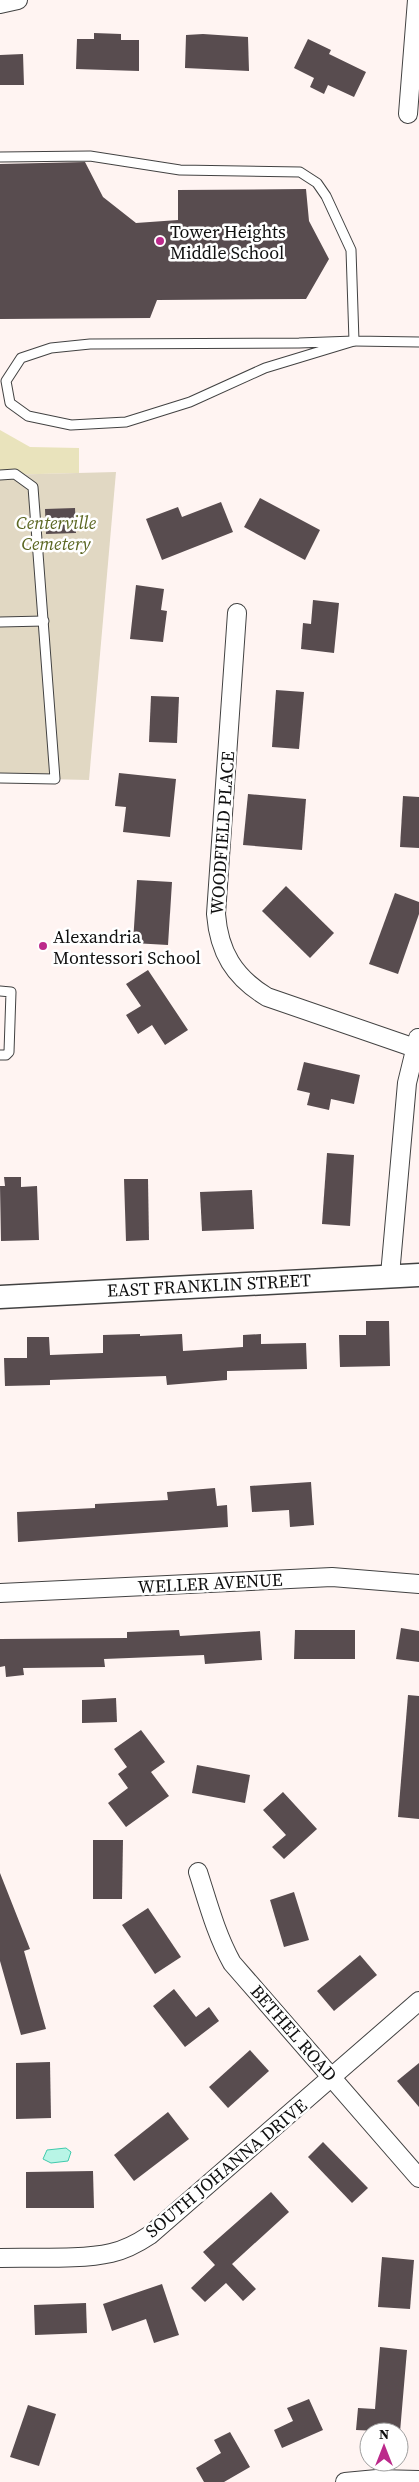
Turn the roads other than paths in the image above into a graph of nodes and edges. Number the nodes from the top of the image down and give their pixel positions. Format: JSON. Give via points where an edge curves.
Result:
{"nodes":[{"id":1,"x":18,"y":0,"type":"edge"},
{"id":2,"x":417,"y":0,"type":"edge"},
{"id":3,"x":0,"y":4,"type":"edge"},
{"id":4,"x":408,"y":114,"type":"dead end"},
{"id":5,"x":0,"y":156,"type":"edge"},
{"id":6,"x":354,"y":341,"type":"junction"},
{"id":7,"x":419,"y":342,"type":"edge"},
{"id":8,"x":0,"y":475,"type":"edge"},
{"id":9,"x":237,"y":613,"type":"dead end"},
{"id":10,"x":44,"y":621,"type":"junction"},
{"id":11,"x":0,"y":622,"type":"edge"},
{"id":12,"x":0,"y":778,"type":"edge"},
{"id":13,"x":0,"y":991,"type":"edge"},
{"id":14,"x":417,"y":1042,"type":"edge"},
{"id":15,"x":0,"y":1055,"type":"edge"},
{"id":16,"x":390,"y":1275,"type":"junction"},
{"id":17,"x":419,"y":1275,"type":"edge"},
{"id":18,"x":0,"y":1297,"type":"edge"},
{"id":19,"x":419,"y":1584,"type":"edge"},
{"id":20,"x":0,"y":1593,"type":"edge"},
{"id":21,"x":198,"y":1872,"type":"dead end"},
{"id":22,"x":419,"y":2001,"type":"edge"},
{"id":23,"x":332,"y":2077,"type":"junction"},
{"id":24,"x":419,"y":2178,"type":"edge"},
{"id":25,"x":0,"y":2258,"type":"edge"},
{"id":26,"x":419,"y":2480,"type":"edge"},
{"id":27,"x":345,"y":2482,"type":"edge"}],
"edges":[{"from":1,"to":3,"type":"street"},
{"from":2,"to":4,"type":"street"},
{"from":5,"to":6,"type":"lane","via":[[90,156],[180,170],[300,172],[317,183],[326,196],[351,250]]},
{"from":6,"to":6,"type":"lane","via":[[90,344],[51,348],[21,358],[6,381],[10,403],[28,416],[71,425],[126,422],[190,402],[265,368]]},
{"from":6,"to":7,"type":"lane"},
{"from":8,"to":10,"type":"lane","via":[[14,474],[33,487]]},
{"from":9,"to":14,"type":"street","name":"WOODFIELD PLACE","via":[[216,914],[221,946],[238,976],[267,997]]},
{"from":10,"to":11,"type":"lane"},
{"from":10,"to":12,"type":"lane","via":[[55,779]]},
{"from":13,"to":15,"type":"lane","via":[[11,992],[8,1052]]},
{"from":14,"to":16,"type":"street","via":[[407,1084]]},
{"from":16,"to":17,"type":"street","name":"EAST FRANKLIN STREET"},
{"from":16,"to":18,"type":"street","name":"EAST FRANKLIN STREET"},
{"from":19,"to":20,"type":"street","name":"WELLER AVENUE","via":[[332,1578]]},
{"from":21,"to":23,"type":"street","name":"BETHEL ROAD","via":[[216,1931],[232,1963]]},
{"from":22,"to":23,"type":"street","name":"SOUTH JOHANNA DRIVE"},
{"from":23,"to":24,"type":"street","name":"BETHEL ROAD"},
{"from":23,"to":25,"type":"street","name":"SOUTH JOHANNA DRIVE","via":[[150,2235],[134,2245],[94,2255]]},
{"from":26,"to":27,"type":"street","via":[[377,2478]]}]}
